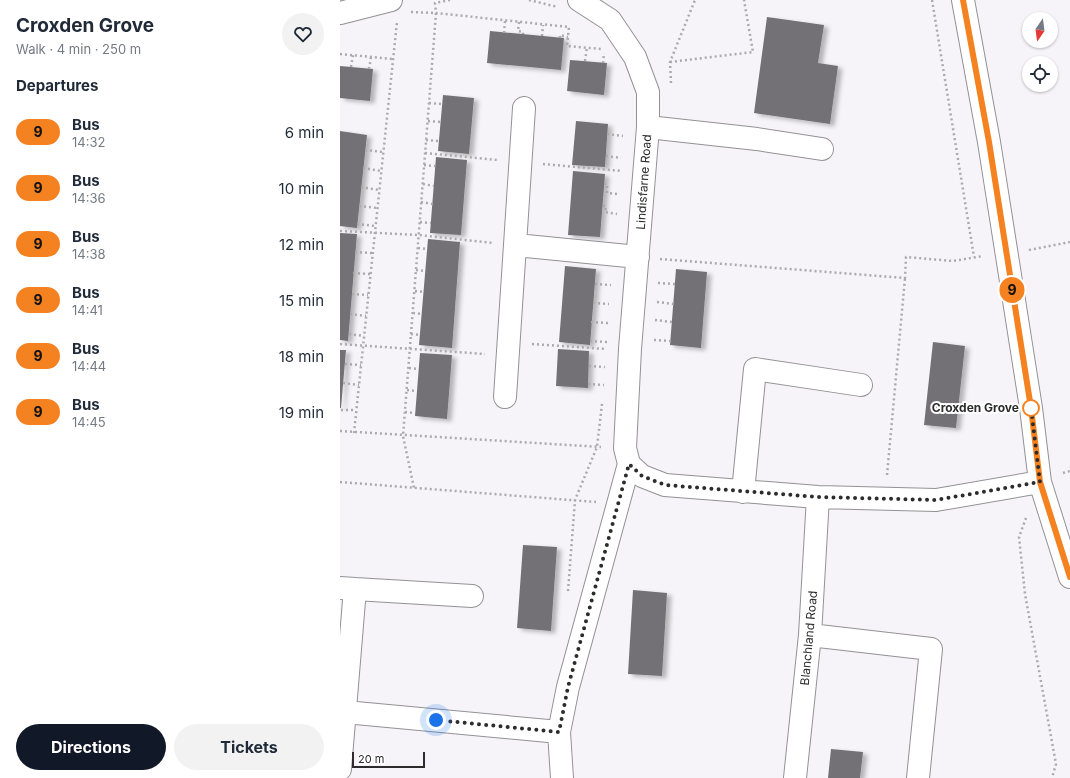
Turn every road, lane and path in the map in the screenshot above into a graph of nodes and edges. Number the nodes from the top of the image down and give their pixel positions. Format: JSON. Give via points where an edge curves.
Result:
{"nodes":[{"id":1,"x":450,"y":0,"type":"edge"},
{"id":2,"x":529,"y":0,"type":"edge"},
{"id":3,"x":744,"y":0,"type":"edge"},
{"id":4,"x":932,"y":0,"type":"edge"},
{"id":5,"x":963,"y":0,"type":"edge"},
{"id":6,"x":572,"y":5,"type":"edge"},
{"id":7,"x":398,"y":10,"type":"edge"},
{"id":8,"x":340,"y":13,"type":"edge"},
{"id":9,"x":436,"y":13,"type":"junction"},
{"id":10,"x":505,"y":20,"type":"junction"},
{"id":11,"x":519,"y":22,"type":"junction"},
{"id":12,"x":543,"y":25,"type":"junction"},
{"id":13,"x":504,"y":33,"type":"dead end"},
{"id":14,"x":523,"y":34,"type":"dead end"},
{"id":15,"x":542,"y":36,"type":"dead end"},
{"id":16,"x":568,"y":37,"type":"junction"},
{"id":17,"x":560,"y":38,"type":"dead end"},
{"id":18,"x":624,"y":41,"type":"junction"},
{"id":19,"x":587,"y":48,"type":"junction"},
{"id":20,"x":340,"y":54,"type":"edge"},
{"id":21,"x":353,"y":55,"type":"junction"},
{"id":22,"x":371,"y":57,"type":"junction"},
{"id":23,"x":393,"y":59,"type":"junction"},
{"id":24,"x":585,"y":61,"type":"dead end"},
{"id":25,"x":670,"y":62,"type":"dead end"},
{"id":26,"x":351,"y":67,"type":"dead end"},
{"id":27,"x":369,"y":69,"type":"dead end"},
{"id":28,"x":429,"y":103,"type":"junction"},
{"id":29,"x":442,"y":104,"type":"dead end"},
{"id":30,"x":524,"y":108,"type":"dead end"},
{"id":31,"x":428,"y":121,"type":"junction"},
{"id":32,"x":441,"y":122,"type":"dead end"},
{"id":33,"x":648,"y":127,"type":"junction"},
{"id":34,"x":623,"y":128,"type":"dead end"},
{"id":35,"x":607,"y":134,"type":"dead end"},
{"id":36,"x":623,"y":136,"type":"junction"},
{"id":37,"x":426,"y":140,"type":"junction"},
{"id":38,"x":439,"y":141,"type":"dead end"},
{"id":39,"x":622,"y":143,"type":"dead end"},
{"id":40,"x":365,"y":150,"type":"dead end"},
{"id":41,"x":622,"y":150,"type":"dead end"},
{"id":42,"x":822,"y":150,"type":"dead end"},
{"id":43,"x":383,"y":152,"type":"junction"},
{"id":44,"x":606,"y":156,"type":"dead end"},
{"id":45,"x":621,"y":158,"type":"junction"},
{"id":46,"x":424,"y":165,"type":"junction"},
{"id":47,"x":435,"y":166,"type":"dead end"},
{"id":48,"x":363,"y":168,"type":"dead end"},
{"id":49,"x":381,"y":171,"type":"junction"},
{"id":50,"x":620,"y":179,"type":"dead end"},
{"id":51,"x":423,"y":184,"type":"junction"},
{"id":52,"x":604,"y":184,"type":"dead end"},
{"id":53,"x":434,"y":186,"type":"dead end"},
{"id":54,"x":619,"y":186,"type":"dead end"},
{"id":55,"x":361,"y":187,"type":"dead end"},
{"id":56,"x":379,"y":190,"type":"junction"},
{"id":57,"x":618,"y":194,"type":"junction"},
{"id":58,"x":618,"y":200,"type":"dead end"},
{"id":59,"x":421,"y":202,"type":"junction"},
{"id":60,"x":432,"y":204,"type":"dead end"},
{"id":61,"x":359,"y":206,"type":"dead end"},
{"id":62,"x":603,"y":206,"type":"dead end"},
{"id":63,"x":618,"y":207,"type":"dead end"},
{"id":64,"x":377,"y":208,"type":"junction"},
{"id":65,"x":617,"y":214,"type":"junction"},
{"id":66,"x":420,"y":222,"type":"junction"},
{"id":67,"x":431,"y":223,"type":"dead end"},
{"id":68,"x":357,"y":224,"type":"dead end"},
{"id":69,"x":375,"y":226,"type":"junction"},
{"id":70,"x":340,"y":231,"type":"edge"},
{"id":71,"x":375,"y":234,"type":"junction"},
{"id":72,"x":419,"y":235,"type":"junction"},
{"id":73,"x":1070,"y":242,"type":"edge"},
{"id":74,"x":516,"y":246,"type":"junction"},
{"id":75,"x":418,"y":248,"type":"junction"},
{"id":76,"x":427,"y":249,"type":"dead end"},
{"id":77,"x":355,"y":252,"type":"dead end"},
{"id":78,"x":372,"y":253,"type":"junction"},
{"id":79,"x":1007,"y":254,"type":"junction"},
{"id":80,"x":614,"y":255,"type":"junction"},
{"id":81,"x":638,"y":257,"type":"junction"},
{"id":82,"x":974,"y":257,"type":"junction"},
{"id":83,"x":416,"y":270,"type":"junction"},
{"id":84,"x":425,"y":271,"type":"dead end"},
{"id":85,"x":353,"y":273,"type":"dead end"},
{"id":86,"x":370,"y":274,"type":"junction"},
{"id":87,"x":905,"y":278,"type":"junction"},
{"id":88,"x":658,"y":283,"type":"dead end"},
{"id":89,"x":595,"y":284,"type":"dead end"},
{"id":90,"x":675,"y":284,"type":"dead end"},
{"id":91,"x":611,"y":285,"type":"junction"},
{"id":92,"x":415,"y":291,"type":"junction"},
{"id":93,"x":424,"y":292,"type":"dead end"},
{"id":94,"x":610,"y":292,"type":"dead end"},
{"id":95,"x":352,"y":294,"type":"dead end"},
{"id":96,"x":368,"y":295,"type":"junction"},
{"id":97,"x":610,"y":298,"type":"dead end"},
{"id":98,"x":657,"y":302,"type":"dead end"},
{"id":99,"x":593,"y":303,"type":"dead end"},
{"id":100,"x":609,"y":304,"type":"junction"},
{"id":101,"x":674,"y":304,"type":"dead end"},
{"id":102,"x":609,"y":310,"type":"dead end"},
{"id":103,"x":413,"y":313,"type":"junction"},
{"id":104,"x":350,"y":314,"type":"dead end"},
{"id":105,"x":422,"y":314,"type":"dead end"},
{"id":106,"x":366,"y":316,"type":"junction"},
{"id":107,"x":608,"y":316,"type":"dead end"},
{"id":108,"x":655,"y":320,"type":"dead end"},
{"id":109,"x":591,"y":322,"type":"dead end"},
{"id":110,"x":672,"y":322,"type":"dead end"},
{"id":111,"x":608,"y":323,"type":"junction"},
{"id":112,"x":608,"y":329,"type":"dead end"},
{"id":113,"x":348,"y":334,"type":"dead end"},
{"id":114,"x":411,"y":334,"type":"junction"},
{"id":115,"x":420,"y":335,"type":"dead end"},
{"id":116,"x":607,"y":335,"type":"dead end"},
{"id":117,"x":364,"y":336,"type":"junction"},
{"id":118,"x":590,"y":340,"type":"dead end"},
{"id":119,"x":654,"y":340,"type":"dead end"},
{"id":120,"x":670,"y":341,"type":"dead end"},
{"id":121,"x":607,"y":342,"type":"junction"},
{"id":122,"x":340,"y":344,"type":"edge"},
{"id":123,"x":363,"y":346,"type":"junction"},
{"id":124,"x":410,"y":349,"type":"junction"},
{"id":125,"x":509,"y":349,"type":"junction"},
{"id":126,"x":606,"y":349,"type":"junction"},
{"id":127,"x":630,"y":349,"type":"junction"},
{"id":128,"x":606,"y":355,"type":"dead end"},
{"id":129,"x":606,"y":361,"type":"dead end"},
{"id":130,"x":345,"y":364,"type":"dead end"},
{"id":131,"x":361,"y":365,"type":"junction"},
{"id":132,"x":589,"y":366,"type":"dead end"},
{"id":133,"x":605,"y":367,"type":"junction"},
{"id":134,"x":409,"y":368,"type":"junction"},
{"id":135,"x":419,"y":368,"type":"dead end"},
{"id":136,"x":605,"y":373,"type":"dead end"},
{"id":137,"x":604,"y":379,"type":"dead end"},
{"id":138,"x":343,"y":384,"type":"dead end"},
{"id":139,"x":588,"y":384,"type":"dead end"},
{"id":140,"x":359,"y":385,"type":"junction"},
{"id":141,"x":604,"y":385,"type":"junction"},
{"id":142,"x":860,"y":385,"type":"dead end"},
{"id":143,"x":407,"y":390,"type":"junction"},
{"id":144,"x":417,"y":391,"type":"dead end"},
{"id":145,"x":603,"y":393,"type":"dead end"},
{"id":146,"x":505,"y":397,"type":"dead end"},
{"id":147,"x":602,"y":401,"type":"dead end"},
{"id":148,"x":341,"y":410,"type":"edge"},
{"id":149,"x":356,"y":410,"type":"junction"},
{"id":150,"x":405,"y":412,"type":"junction"},
{"id":151,"x":415,"y":413,"type":"dead end"},
{"id":152,"x":340,"y":432,"type":"edge"},
{"id":153,"x":354,"y":433,"type":"junction"},
{"id":154,"x":403,"y":436,"type":"junction"},
{"id":155,"x":597,"y":447,"type":"junction"},
{"id":156,"x":627,"y":456,"type":"junction"},
{"id":157,"x":1070,"y":471,"type":"edge"},
{"id":158,"x":340,"y":482,"type":"edge"},
{"id":159,"x":1040,"y":482,"type":"junction"},
{"id":160,"x":414,"y":488,"type":"junction"},
{"id":161,"x":743,"y":492,"type":"junction"},
{"id":162,"x":818,"y":497,"type":"junction"},
{"id":163,"x":885,"y":499,"type":"junction"},
{"id":164,"x":576,"y":500,"type":"junction"},
{"id":165,"x":618,"y":504,"type":"junction"},
{"id":166,"x":1027,"y":516,"type":"dead end"},
{"id":167,"x":1070,"y":577,"type":"edge"},
{"id":168,"x":348,"y":589,"type":"edge"},
{"id":169,"x":472,"y":596,"type":"dead end"},
{"id":170,"x":568,"y":599,"type":"dead end"},
{"id":171,"x":810,"y":635,"type":"junction"},
{"id":172,"x":345,"y":712,"type":"junction"},
{"id":173,"x":559,"y":732,"type":"junction"},
{"id":174,"x":340,"y":769,"type":"edge"},
{"id":175,"x":562,"y":778,"type":"edge"},
{"id":176,"x":795,"y":778,"type":"edge"},
{"id":177,"x":918,"y":778,"type":"edge"},
{"id":178,"x":1052,"y":778,"type":"edge"}],
"edges":[{"from":1,"to":9,"type":"path","via":[[435,2]]},
{"from":2,"to":6,"type":"path"},
{"from":3,"to":25,"type":"path","via":[[753,52]]},
{"from":4,"to":82,"type":"path"},
{"from":5,"to":79,"type":"street"},
{"from":6,"to":18,"type":"street","name":"Lindisfarne Road","via":[[610,20]]},
{"from":7,"to":8,"type":"street"},
{"from":7,"to":9,"type":"path"},
{"from":7,"to":23,"type":"path"},
{"from":9,"to":10,"type":"path"},
{"from":9,"to":28,"type":"path"},
{"from":10,"to":11,"type":"path"},
{"from":10,"to":13,"type":"path"},
{"from":11,"to":12,"type":"path"},
{"from":11,"to":14,"type":"path","via":[[518,31]]},
{"from":12,"to":15,"type":"path"},
{"from":12,"to":16,"type":"path","via":[[569,27]]},
{"from":16,"to":17,"type":"path"},
{"from":16,"to":19,"type":"path","via":[[567,46]]},
{"from":18,"to":19,"type":"path","via":[[612,50]]},
{"from":18,"to":33,"type":"street","name":"Lindisfarne Road","via":[[635,57],[648,92]]},
{"from":19,"to":24,"type":"path"},
{"from":20,"to":21,"type":"path"},
{"from":21,"to":22,"type":"path"},
{"from":21,"to":26,"type":"path"},
{"from":22,"to":23,"type":"path"},
{"from":22,"to":27,"type":"path"},
{"from":23,"to":43,"type":"path"},
{"from":28,"to":29,"type":"path"},
{"from":28,"to":31,"type":"path"},
{"from":30,"to":74,"type":"street"},
{"from":31,"to":32,"type":"path"},
{"from":31,"to":37,"type":"path"},
{"from":33,"to":42,"type":"street","via":[[757,139]]},
{"from":33,"to":81,"type":"street","name":"Lindisfarne Road"},
{"from":34,"to":36,"type":"path"},
{"from":35,"to":36,"type":"path"},
{"from":36,"to":39,"type":"path"},
{"from":37,"to":38,"type":"path"},
{"from":37,"to":46,"type":"path"},
{"from":40,"to":43,"type":"path"},
{"from":41,"to":45,"type":"path"},
{"from":43,"to":49,"type":"path"},
{"from":44,"to":45,"type":"path"},
{"from":45,"to":50,"type":"path"},
{"from":46,"to":47,"type":"path"},
{"from":46,"to":51,"type":"path"},
{"from":48,"to":49,"type":"path"},
{"from":49,"to":56,"type":"path"},
{"from":51,"to":53,"type":"path"},
{"from":51,"to":59,"type":"path"},
{"from":52,"to":57,"type":"path","via":[[607,184],[606,193]]},
{"from":54,"to":57,"type":"path"},
{"from":55,"to":56,"type":"path"},
{"from":56,"to":64,"type":"path"},
{"from":57,"to":58,"type":"path"},
{"from":59,"to":60,"type":"path"},
{"from":59,"to":66,"type":"path"},
{"from":61,"to":64,"type":"path"},
{"from":62,"to":65,"type":"path","via":[[606,206],[605,212]]},
{"from":63,"to":65,"type":"path"},
{"from":64,"to":69,"type":"path"},
{"from":65,"to":80,"type":"path"},
{"from":66,"to":67,"type":"path"},
{"from":66,"to":72,"type":"path"},
{"from":68,"to":69,"type":"path"},
{"from":69,"to":71,"type":"path"},
{"from":70,"to":71,"type":"path"},
{"from":71,"to":72,"type":"path"},
{"from":71,"to":78,"type":"path"},
{"from":72,"to":74,"type":"path"},
{"from":72,"to":75,"type":"path"},
{"from":73,"to":79,"type":"path"},
{"from":74,"to":80,"type":"street"},
{"from":74,"to":125,"type":"street"},
{"from":75,"to":76,"type":"path"},
{"from":75,"to":83,"type":"path"},
{"from":77,"to":78,"type":"path"},
{"from":78,"to":86,"type":"path"},
{"from":79,"to":82,"type":"path"},
{"from":79,"to":159,"type":"street"},
{"from":80,"to":81,"type":"street"},
{"from":80,"to":91,"type":"path"},
{"from":81,"to":87,"type":"path"},
{"from":81,"to":127,"type":"street","name":"Lindisfarne Road"},
{"from":82,"to":87,"type":"path","via":[[953,261],[906,257]]},
{"from":83,"to":84,"type":"path"},
{"from":83,"to":92,"type":"path"},
{"from":85,"to":86,"type":"path"},
{"from":86,"to":96,"type":"path"},
{"from":87,"to":163,"type":"path"},
{"from":88,"to":90,"type":"path"},
{"from":89,"to":91,"type":"path"},
{"from":91,"to":94,"type":"path"},
{"from":92,"to":93,"type":"path"},
{"from":92,"to":103,"type":"path"},
{"from":95,"to":96,"type":"path"},
{"from":96,"to":106,"type":"path"},
{"from":97,"to":100,"type":"path"},
{"from":98,"to":101,"type":"path"},
{"from":99,"to":100,"type":"path"},
{"from":100,"to":102,"type":"path"},
{"from":103,"to":105,"type":"path"},
{"from":103,"to":114,"type":"path"},
{"from":104,"to":106,"type":"path"},
{"from":106,"to":117,"type":"path"},
{"from":107,"to":111,"type":"path"},
{"from":108,"to":110,"type":"path"},
{"from":109,"to":111,"type":"path"},
{"from":111,"to":112,"type":"path"},
{"from":113,"to":117,"type":"path"},
{"from":114,"to":115,"type":"path"},
{"from":114,"to":124,"type":"path"},
{"from":116,"to":121,"type":"path"},
{"from":117,"to":123,"type":"path"},
{"from":118,"to":121,"type":"path"},
{"from":119,"to":120,"type":"path"},
{"from":121,"to":126,"type":"path"},
{"from":122,"to":123,"type":"path"},
{"from":123,"to":124,"type":"path"},
{"from":123,"to":131,"type":"path"},
{"from":124,"to":125,"type":"path"},
{"from":124,"to":134,"type":"path"},
{"from":125,"to":126,"type":"path"},
{"from":125,"to":146,"type":"street"},
{"from":126,"to":127,"type":"path"},
{"from":126,"to":128,"type":"path"},
{"from":127,"to":156,"type":"street","name":"Lindisfarne Road"},
{"from":129,"to":133,"type":"path"},
{"from":130,"to":131,"type":"path"},
{"from":131,"to":140,"type":"path"},
{"from":132,"to":133,"type":"path"},
{"from":133,"to":136,"type":"path"},
{"from":134,"to":135,"type":"path"},
{"from":134,"to":143,"type":"path"},
{"from":137,"to":141,"type":"path"},
{"from":138,"to":140,"type":"path"},
{"from":139,"to":141,"type":"path"},
{"from":140,"to":149,"type":"path"},
{"from":141,"to":145,"type":"path"},
{"from":142,"to":161,"type":"street","via":[[755,369]]},
{"from":143,"to":144,"type":"path"},
{"from":143,"to":150,"type":"path"},
{"from":147,"to":155,"type":"path"},
{"from":148,"to":149,"type":"path"},
{"from":149,"to":153,"type":"path"},
{"from":150,"to":151,"type":"path"},
{"from":150,"to":154,"type":"path"},
{"from":152,"to":153,"type":"path"},
{"from":153,"to":154,"type":"path"},
{"from":154,"to":155,"type":"path"},
{"from":154,"to":160,"type":"path"},
{"from":155,"to":156,"type":"path"},
{"from":155,"to":164,"type":"path"},
{"from":156,"to":161,"type":"street","via":[[642,476],[665,485]]},
{"from":156,"to":165,"type":"street","name":"Lindisfarne Road"},
{"from":157,"to":159,"type":"path"},
{"from":158,"to":160,"type":"path"},
{"from":159,"to":163,"type":"street","via":[[936,500]]},
{"from":159,"to":167,"type":"street"},
{"from":160,"to":164,"type":"path"},
{"from":161,"to":162,"type":"street"},
{"from":162,"to":163,"type":"street"},
{"from":162,"to":171,"type":"street","name":"Blanchland Road"},
{"from":164,"to":165,"type":"path"},
{"from":164,"to":170,"type":"path"},
{"from":165,"to":173,"type":"street","name":"Lindisfarne Road","via":[[568,687]]},
{"from":166,"to":178,"type":"path","via":[[1019,537],[1025,594],[1056,764]]},
{"from":168,"to":169,"type":"street"},
{"from":168,"to":172,"type":"street"},
{"from":171,"to":176,"type":"street","name":"Blanchland Road"},
{"from":171,"to":177,"type":"street","via":[[931,649]]},
{"from":172,"to":173,"type":"street"},
{"from":172,"to":174,"type":"street"},
{"from":173,"to":175,"type":"street","name":"Lindisfarne Road"}]}
